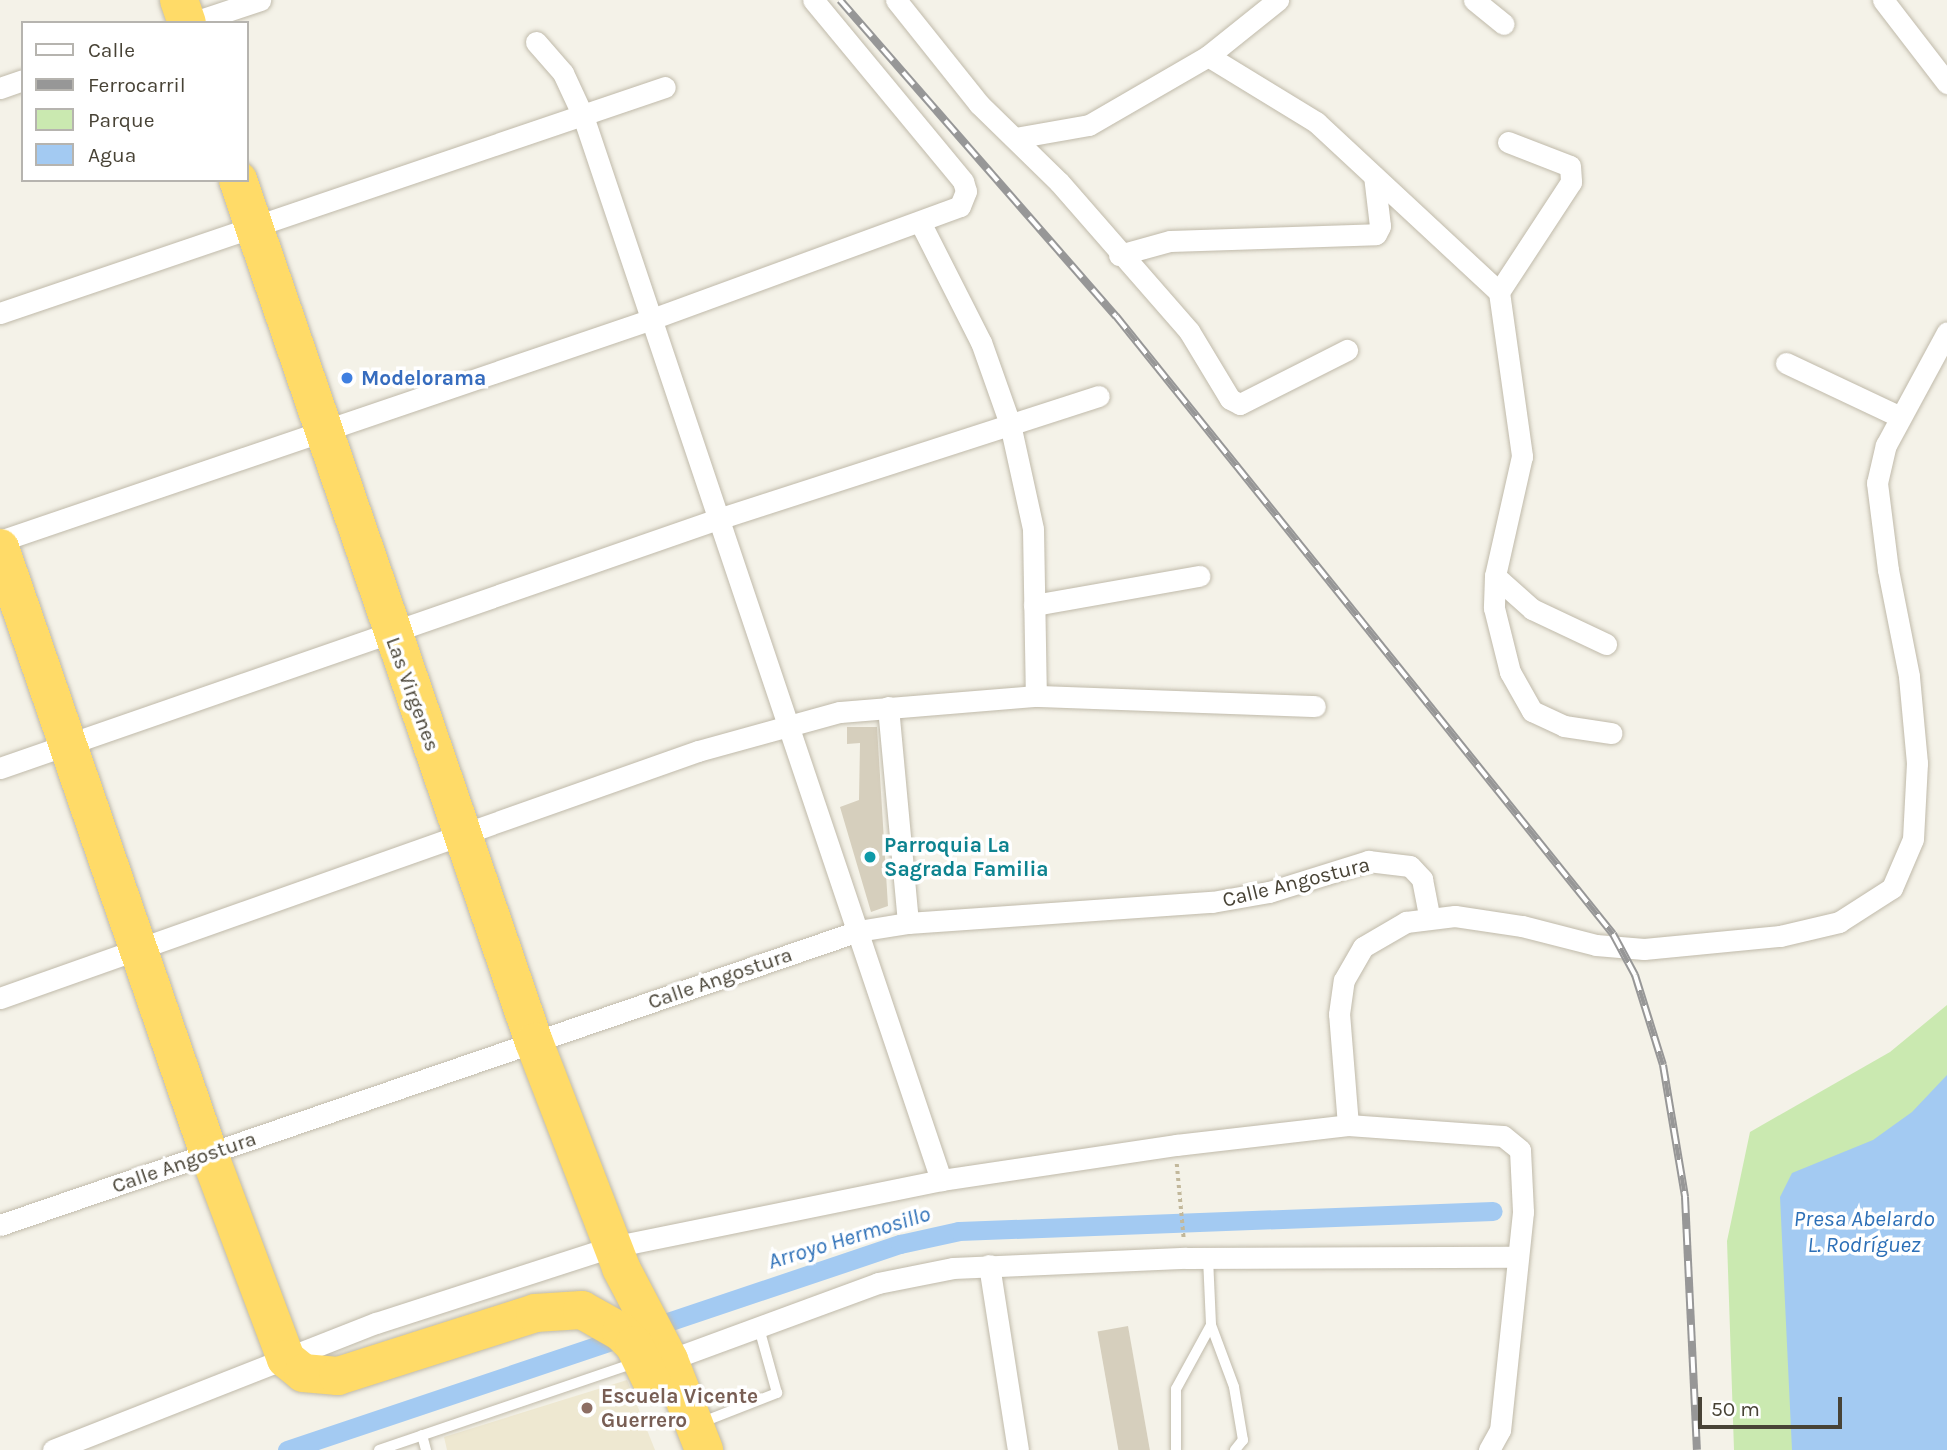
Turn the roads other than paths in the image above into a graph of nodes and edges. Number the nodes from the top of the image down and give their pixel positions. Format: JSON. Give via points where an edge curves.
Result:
{"nodes":[{"id":1,"x":179,"y":0,"type":"edge"},
{"id":2,"x":260,"y":0,"type":"edge"},
{"id":3,"x":813,"y":0,"type":"edge"},
{"id":4,"x":896,"y":0,"type":"edge"},
{"id":5,"x":1278,"y":0,"type":"edge"},
{"id":6,"x":1474,"y":0,"type":"edge"},
{"id":7,"x":1883,"y":0,"type":"edge"},
{"id":8,"x":188,"y":21,"type":"edge"},
{"id":9,"x":195,"y":21,"type":"edge"},
{"id":10,"x":1504,"y":24,"type":"dead end"},
{"id":11,"x":536,"y":42,"type":"dead end"},
{"id":12,"x":1208,"y":56,"type":"junction"},
{"id":13,"x":21,"y":81,"type":"edge"},
{"id":14,"x":1947,"y":83,"type":"edge"},
{"id":15,"x":665,"y":87,"type":"dead end"},
{"id":16,"x":0,"y":88,"type":"edge"},
{"id":17,"x":583,"y":116,"type":"junction"},
{"id":18,"x":1015,"y":138,"type":"junction"},
{"id":19,"x":1508,"y":142,"type":"dead end"},
{"id":20,"x":1374,"y":176,"type":"junction"},
{"id":21,"x":239,"y":182,"type":"edge"},
{"id":22,"x":920,"y":222,"type":"junction"},
{"id":23,"x":254,"y":229,"type":"junction"},
{"id":24,"x":1119,"y":255,"type":"junction"},
{"id":25,"x":1499,"y":292,"type":"junction"},
{"id":26,"x":0,"y":313,"type":"edge"},
{"id":27,"x":649,"y":320,"type":"junction"},
{"id":28,"x":1947,"y":332,"type":"edge"},
{"id":29,"x":1347,"y":351,"type":"dead end"},
{"id":30,"x":1786,"y":363,"type":"dead end"},
{"id":31,"x":1099,"y":396,"type":"dead end"},
{"id":32,"x":1900,"y":417,"type":"junction"},
{"id":33,"x":1010,"y":424,"type":"junction"},
{"id":34,"x":323,"y":430,"type":"junction"},
{"id":35,"x":718,"y":519,"type":"junction"},
{"id":36,"x":0,"y":541,"type":"edge"},
{"id":37,"x":0,"y":548,"type":"edge"},
{"id":38,"x":1199,"y":576,"type":"dead end"},
{"id":39,"x":1495,"y":576,"type":"junction"},
{"id":40,"x":1034,"y":605,"type":"junction"},
{"id":41,"x":391,"y":633,"type":"junction"},
{"id":42,"x":1606,"y":645,"type":"dead end"},
{"id":43,"x":1036,"y":696,"type":"junction"},
{"id":44,"x":1315,"y":706,"type":"dead end"},
{"id":45,"x":888,"y":707,"type":"junction"},
{"id":46,"x":785,"y":725,"type":"junction"},
{"id":47,"x":1611,"y":733,"type":"dead end"},
{"id":48,"x":68,"y":742,"type":"junction"},
{"id":49,"x":0,"y":768,"type":"edge"},
{"id":50,"x":463,"y":834,"type":"junction"},
{"id":51,"x":1429,"y":916,"type":"junction"},
{"id":52,"x":908,"y":923,"type":"junction"},
{"id":53,"x":858,"y":930,"type":"junction"},
{"id":54,"x":139,"y":948,"type":"junction"},
{"id":55,"x":0,"y":998,"type":"edge"},
{"id":56,"x":534,"y":1042,"type":"junction"},
{"id":57,"x":1348,"y":1125,"type":"junction"},
{"id":58,"x":209,"y":1153,"type":"junction"},
{"id":59,"x":941,"y":1180,"type":"junction"},
{"id":60,"x":0,"y":1225,"type":"edge"},
{"id":61,"x":612,"y":1247,"type":"junction"},
{"id":62,"x":1517,"y":1257,"type":"junction"},
{"id":63,"x":1208,"y":1258,"type":"junction"},
{"id":64,"x":989,"y":1265,"type":"junction"},
{"id":65,"x":1211,"y":1325,"type":"junction"},
{"id":66,"x":759,"y":1328,"type":"junction"},
{"id":67,"x":642,"y":1337,"type":"junction"},
{"id":68,"x":286,"y":1359,"type":"junction"},
{"id":69,"x":422,"y":1436,"type":"junction"},
{"id":70,"x":692,"y":1442,"type":"edge"},
{"id":71,"x":53,"y":1450,"type":"edge"},
{"id":72,"x":379,"y":1450,"type":"edge"},
{"id":73,"x":426,"y":1450,"type":"edge"},
{"id":74,"x":1018,"y":1450,"type":"edge"},
{"id":75,"x":1176,"y":1450,"type":"edge"},
{"id":76,"x":1235,"y":1450,"type":"edge"},
{"id":77,"x":1489,"y":1450,"type":"edge"}],
"edges":[{"from":1,"to":8,"type":"highway"},
{"from":2,"to":9,"type":"street"},
{"from":3,"to":22,"type":"street","via":[[963,181],[966,191],[960,206]]},
{"from":4,"to":18,"type":"street","via":[[971,95]]},
{"from":5,"to":12,"type":"street"},
{"from":6,"to":10,"type":"street"},
{"from":7,"to":14,"type":"street"},
{"from":11,"to":17,"type":"street","via":[[563,73]]},
{"from":12,"to":18,"type":"street","via":[[1088,125]]},
{"from":12,"to":20,"type":"street","via":[[1296,107]]},
{"from":13,"to":16,"type":"street"},
{"from":15,"to":17,"type":"street"},
{"from":17,"to":23,"type":"street"},
{"from":17,"to":27,"type":"street"},
{"from":18,"to":24,"type":"street","via":[[1059,182]]},
{"from":19,"to":25,"type":"street","via":[[1570,166],[1571,182]]},
{"from":20,"to":24,"type":"street","via":[[1380,226],[1376,234],[1170,241]]},
{"from":20,"to":25,"type":"street"},
{"from":21,"to":23,"type":"highway","name":"Las Virgenes"},
{"from":22,"to":27,"type":"street"},
{"from":22,"to":33,"type":"street","via":[[981,342]]},
{"from":23,"to":26,"type":"street"},
{"from":23,"to":34,"type":"highway","name":"Las Virgenes"},
{"from":24,"to":29,"type":"street","via":[[1189,331],[1230,399],[1240,404]]},
{"from":25,"to":39,"type":"street","via":[[1522,456]]},
{"from":27,"to":34,"type":"street"},
{"from":27,"to":35,"type":"street"},
{"from":28,"to":32,"type":"street"},
{"from":30,"to":32,"type":"street"},
{"from":31,"to":33,"type":"street"},
{"from":32,"to":51,"type":"street","via":[[1880,461],[1877,483],[1909,676],[1917,802],[1909,852],[1892,888],[1868,908],[1827,925],[1757,939],[1644,949],[1596,945],[1492,920]]},
{"from":33,"to":35,"type":"street"},
{"from":33,"to":40,"type":"street","via":[[1031,517]]},
{"from":34,"to":36,"type":"street"},
{"from":34,"to":41,"type":"highway","name":"Las Virgenes"},
{"from":35,"to":41,"type":"street"},
{"from":35,"to":46,"type":"street"},
{"from":37,"to":48,"type":"highway"},
{"from":38,"to":40,"type":"street"},
{"from":39,"to":42,"type":"street","via":[[1532,609]]},
{"from":39,"to":47,"type":"street","via":[[1494,608],[1510,672],[1532,711],[1564,726]]},
{"from":40,"to":43,"type":"street"},
{"from":41,"to":48,"type":"street"},
{"from":41,"to":50,"type":"highway","name":"Las Virgenes"},
{"from":43,"to":44,"type":"street"},
{"from":43,"to":45,"type":"street"},
{"from":45,"to":46,"type":"street"},
{"from":45,"to":52,"type":"street"},
{"from":46,"to":50,"type":"street"},
{"from":46,"to":53,"type":"street"},
{"from":48,"to":49,"type":"street"},
{"from":48,"to":54,"type":"highway"},
{"from":50,"to":54,"type":"street"},
{"from":50,"to":56,"type":"highway","name":"Las Virgenes"},
{"from":51,"to":52,"type":"street","name":"Calle Angostura","via":[[1422,879],[1410,866],[1368,861],[1278,889],[1212,902]]},
{"from":51,"to":57,"type":"street","via":[[1381,933],[1350,964],[1339,1014]]},
{"from":52,"to":53,"type":"street","name":"Calle Angostura"},
{"from":53,"to":56,"type":"street","name":"Calle Angostura"},
{"from":53,"to":59,"type":"street"},
{"from":54,"to":55,"type":"street"},
{"from":54,"to":58,"type":"highway"},
{"from":56,"to":58,"type":"street","name":"Calle Angostura"},
{"from":56,"to":61,"type":"highway","name":"Las Virgenes"},
{"from":57,"to":59,"type":"street"},
{"from":57,"to":62,"type":"street","via":[[1503,1136],[1517,1144],[1522,1160],[1523,1212]]},
{"from":58,"to":60,"type":"street","name":"Calle Angostura"},
{"from":58,"to":68,"type":"highway"},
{"from":59,"to":61,"type":"street"},
{"from":61,"to":67,"type":"highway","name":"Las Virgenes"},
{"from":61,"to":68,"type":"street","via":[[376,1322]]},
{"from":62,"to":63,"type":"street"},
{"from":62,"to":77,"type":"street","via":[[1500,1430]]},
{"from":63,"to":64,"type":"street"},
{"from":63,"to":65,"type":"lane"},
{"from":64,"to":66,"type":"street","via":[[878,1283]]},
{"from":64,"to":74,"type":"street"},
{"from":65,"to":75,"type":"lane","via":[[1176,1390]]},
{"from":65,"to":76,"type":"lane","via":[[1234,1387],[1243,1440]]},
{"from":66,"to":67,"type":"street"},
{"from":66,"to":70,"type":"lane","via":[[777,1393]]},
{"from":67,"to":68,"type":"highway","via":[[582,1311],[558,1310],[338,1376],[303,1373]]},
{"from":67,"to":69,"type":"lane"},
{"from":67,"to":70,"type":"highway","name":"Las Virgenes"},
{"from":68,"to":71,"type":"street"},
{"from":69,"to":72,"type":"lane"},
{"from":69,"to":73,"type":"lane"}]}
